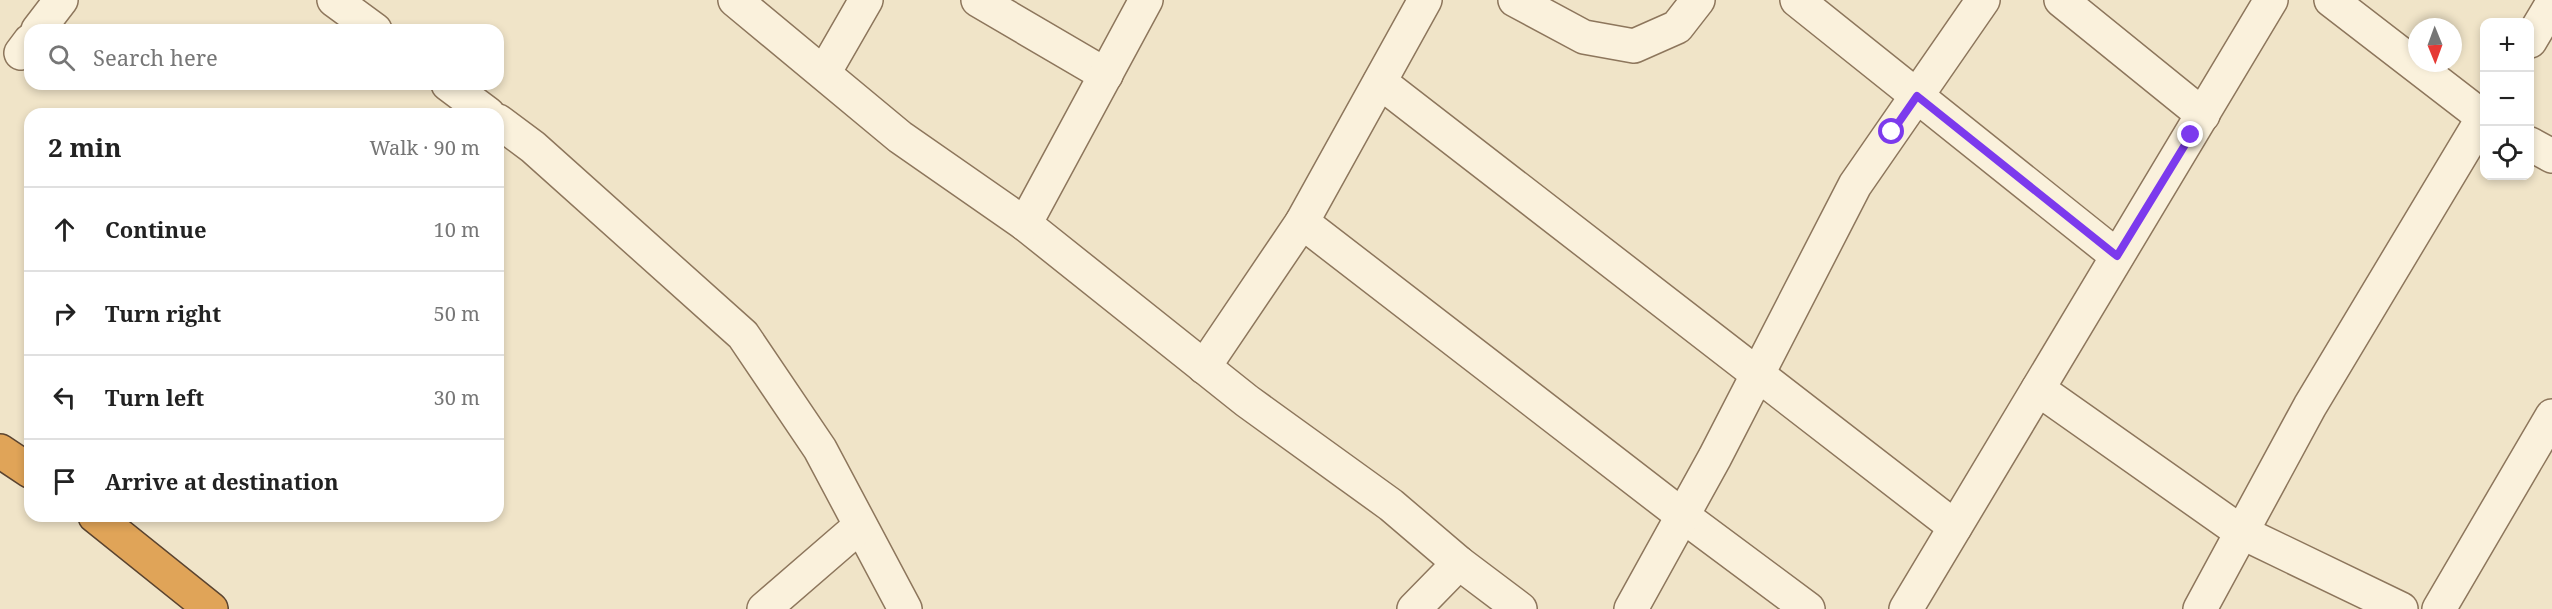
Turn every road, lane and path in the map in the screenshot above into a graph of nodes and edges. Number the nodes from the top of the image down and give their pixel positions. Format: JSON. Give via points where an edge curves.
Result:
{"nodes":[{"id":1,"x":61,"y":0,"type":"edge"},
{"id":2,"x":334,"y":0,"type":"edge"},
{"id":3,"x":735,"y":0,"type":"edge"},
{"id":4,"x":866,"y":0,"type":"edge"},
{"id":5,"x":978,"y":0,"type":"edge"},
{"id":6,"x":1146,"y":0,"type":"edge"},
{"id":7,"x":1425,"y":0,"type":"edge"},
{"id":8,"x":1515,"y":0,"type":"edge"},
{"id":9,"x":1698,"y":0,"type":"edge"},
{"id":10,"x":1797,"y":0,"type":"edge"},
{"id":11,"x":1983,"y":0,"type":"edge"},
{"id":12,"x":2061,"y":0,"type":"edge"},
{"id":13,"x":2271,"y":0,"type":"edge"},
{"id":14,"x":2331,"y":0,"type":"edge"},
{"id":15,"x":2552,"y":4,"type":"edge"},
{"id":16,"x":43,"y":24,"type":"edge"},
{"id":17,"x":367,"y":24,"type":"edge"},
{"id":18,"x":2534,"y":33,"type":"edge"},
{"id":19,"x":824,"y":74,"type":"junction"},
{"id":20,"x":1106,"y":75,"type":"junction"},
{"id":21,"x":1380,"y":82,"type":"junction"},
{"id":22,"x":456,"y":90,"type":"edge"},
{"id":23,"x":1917,"y":96,"type":"junction"},
{"id":24,"x":480,"y":108,"type":"edge"},
{"id":25,"x":2480,"y":114,"type":"edge"},
{"id":26,"x":2203,"y":115,"type":"junction"},
{"id":27,"x":2480,"y":124,"type":"edge"},
{"id":28,"x":504,"y":125,"type":"edge"},
{"id":29,"x":2534,"y":147,"type":"edge"},
{"id":30,"x":2552,"y":156,"type":"edge"},
{"id":31,"x":1302,"y":222,"type":"junction"},
{"id":32,"x":1025,"y":224,"type":"junction"},
{"id":33,"x":2117,"y":256,"type":"junction"},
{"id":34,"x":1204,"y":367,"type":"junction"},
{"id":35,"x":1758,"y":374,"type":"junction"},
{"id":36,"x":2038,"y":389,"type":"junction"},
{"id":37,"x":2552,"y":416,"type":"edge"},
{"id":38,"x":0,"y":451,"type":"edge"},
{"id":39,"x":24,"y":467,"type":"edge"},
{"id":40,"x":1683,"y":516,"type":"junction"},
{"id":41,"x":102,"y":522,"type":"edge"},
{"id":42,"x":860,"y":526,"type":"junction"},
{"id":43,"x":1955,"y":527,"type":"junction"},
{"id":44,"x":2241,"y":532,"type":"junction"},
{"id":45,"x":1459,"y":563,"type":"junction"},
{"id":46,"x":211,"y":609,"type":"edge"},
{"id":47,"x":764,"y":609,"type":"edge"},
{"id":48,"x":905,"y":609,"type":"edge"},
{"id":49,"x":1414,"y":609,"type":"edge"},
{"id":50,"x":1520,"y":609,"type":"edge"},
{"id":51,"x":1631,"y":609,"type":"edge"},
{"id":52,"x":1808,"y":609,"type":"edge"},
{"id":53,"x":1906,"y":609,"type":"edge"},
{"id":54,"x":2200,"y":609,"type":"edge"},
{"id":55,"x":2401,"y":609,"type":"edge"},
{"id":56,"x":2439,"y":609,"type":"edge"}],
"edges":[{"from":1,"to":16,"type":"street"},
{"from":2,"to":17,"type":"street"},
{"from":3,"to":19,"type":"street"},
{"from":4,"to":19,"type":"street"},
{"from":5,"to":20,"type":"street"},
{"from":6,"to":20,"type":"street"},
{"from":7,"to":21,"type":"street"},
{"from":8,"to":9,"type":"street","via":[[1584,37],[1634,46],[1677,27]]},
{"from":10,"to":23,"type":"street"},
{"from":11,"to":23,"type":"street"},
{"from":12,"to":26,"type":"street"},
{"from":13,"to":26,"type":"street"},
{"from":14,"to":25,"type":"street"},
{"from":15,"to":18,"type":"street"},
{"from":19,"to":32,"type":"street","via":[[900,137]]},
{"from":20,"to":32,"type":"street"},
{"from":21,"to":31,"type":"street"},
{"from":21,"to":35,"type":"street"},
{"from":22,"to":24,"type":"street"},
{"from":23,"to":33,"type":"street"},
{"from":23,"to":35,"type":"street","via":[[1855,185]]},
{"from":26,"to":33,"type":"street"},
{"from":27,"to":44,"type":"street","via":[[2310,406]]},
{"from":28,"to":42,"type":"street","via":[[534,147],[743,335],[820,449]]},
{"from":29,"to":30,"type":"street"},
{"from":31,"to":34,"type":"street"},
{"from":31,"to":40,"type":"street"},
{"from":32,"to":34,"type":"street"},
{"from":33,"to":36,"type":"street"},
{"from":34,"to":45,"type":"street","via":[[1391,505]]},
{"from":35,"to":40,"type":"street"},
{"from":35,"to":43,"type":"street"},
{"from":36,"to":43,"type":"street"},
{"from":36,"to":44,"type":"street"},
{"from":37,"to":56,"type":"street"},
{"from":38,"to":39,"type":"highway"},
{"from":40,"to":51,"type":"street"},
{"from":40,"to":52,"type":"street"},
{"from":41,"to":46,"type":"highway"},
{"from":42,"to":47,"type":"street"},
{"from":42,"to":48,"type":"street"},
{"from":43,"to":53,"type":"street"},
{"from":44,"to":54,"type":"street"},
{"from":44,"to":55,"type":"street"},
{"from":45,"to":49,"type":"street"},
{"from":45,"to":50,"type":"street"}]}
